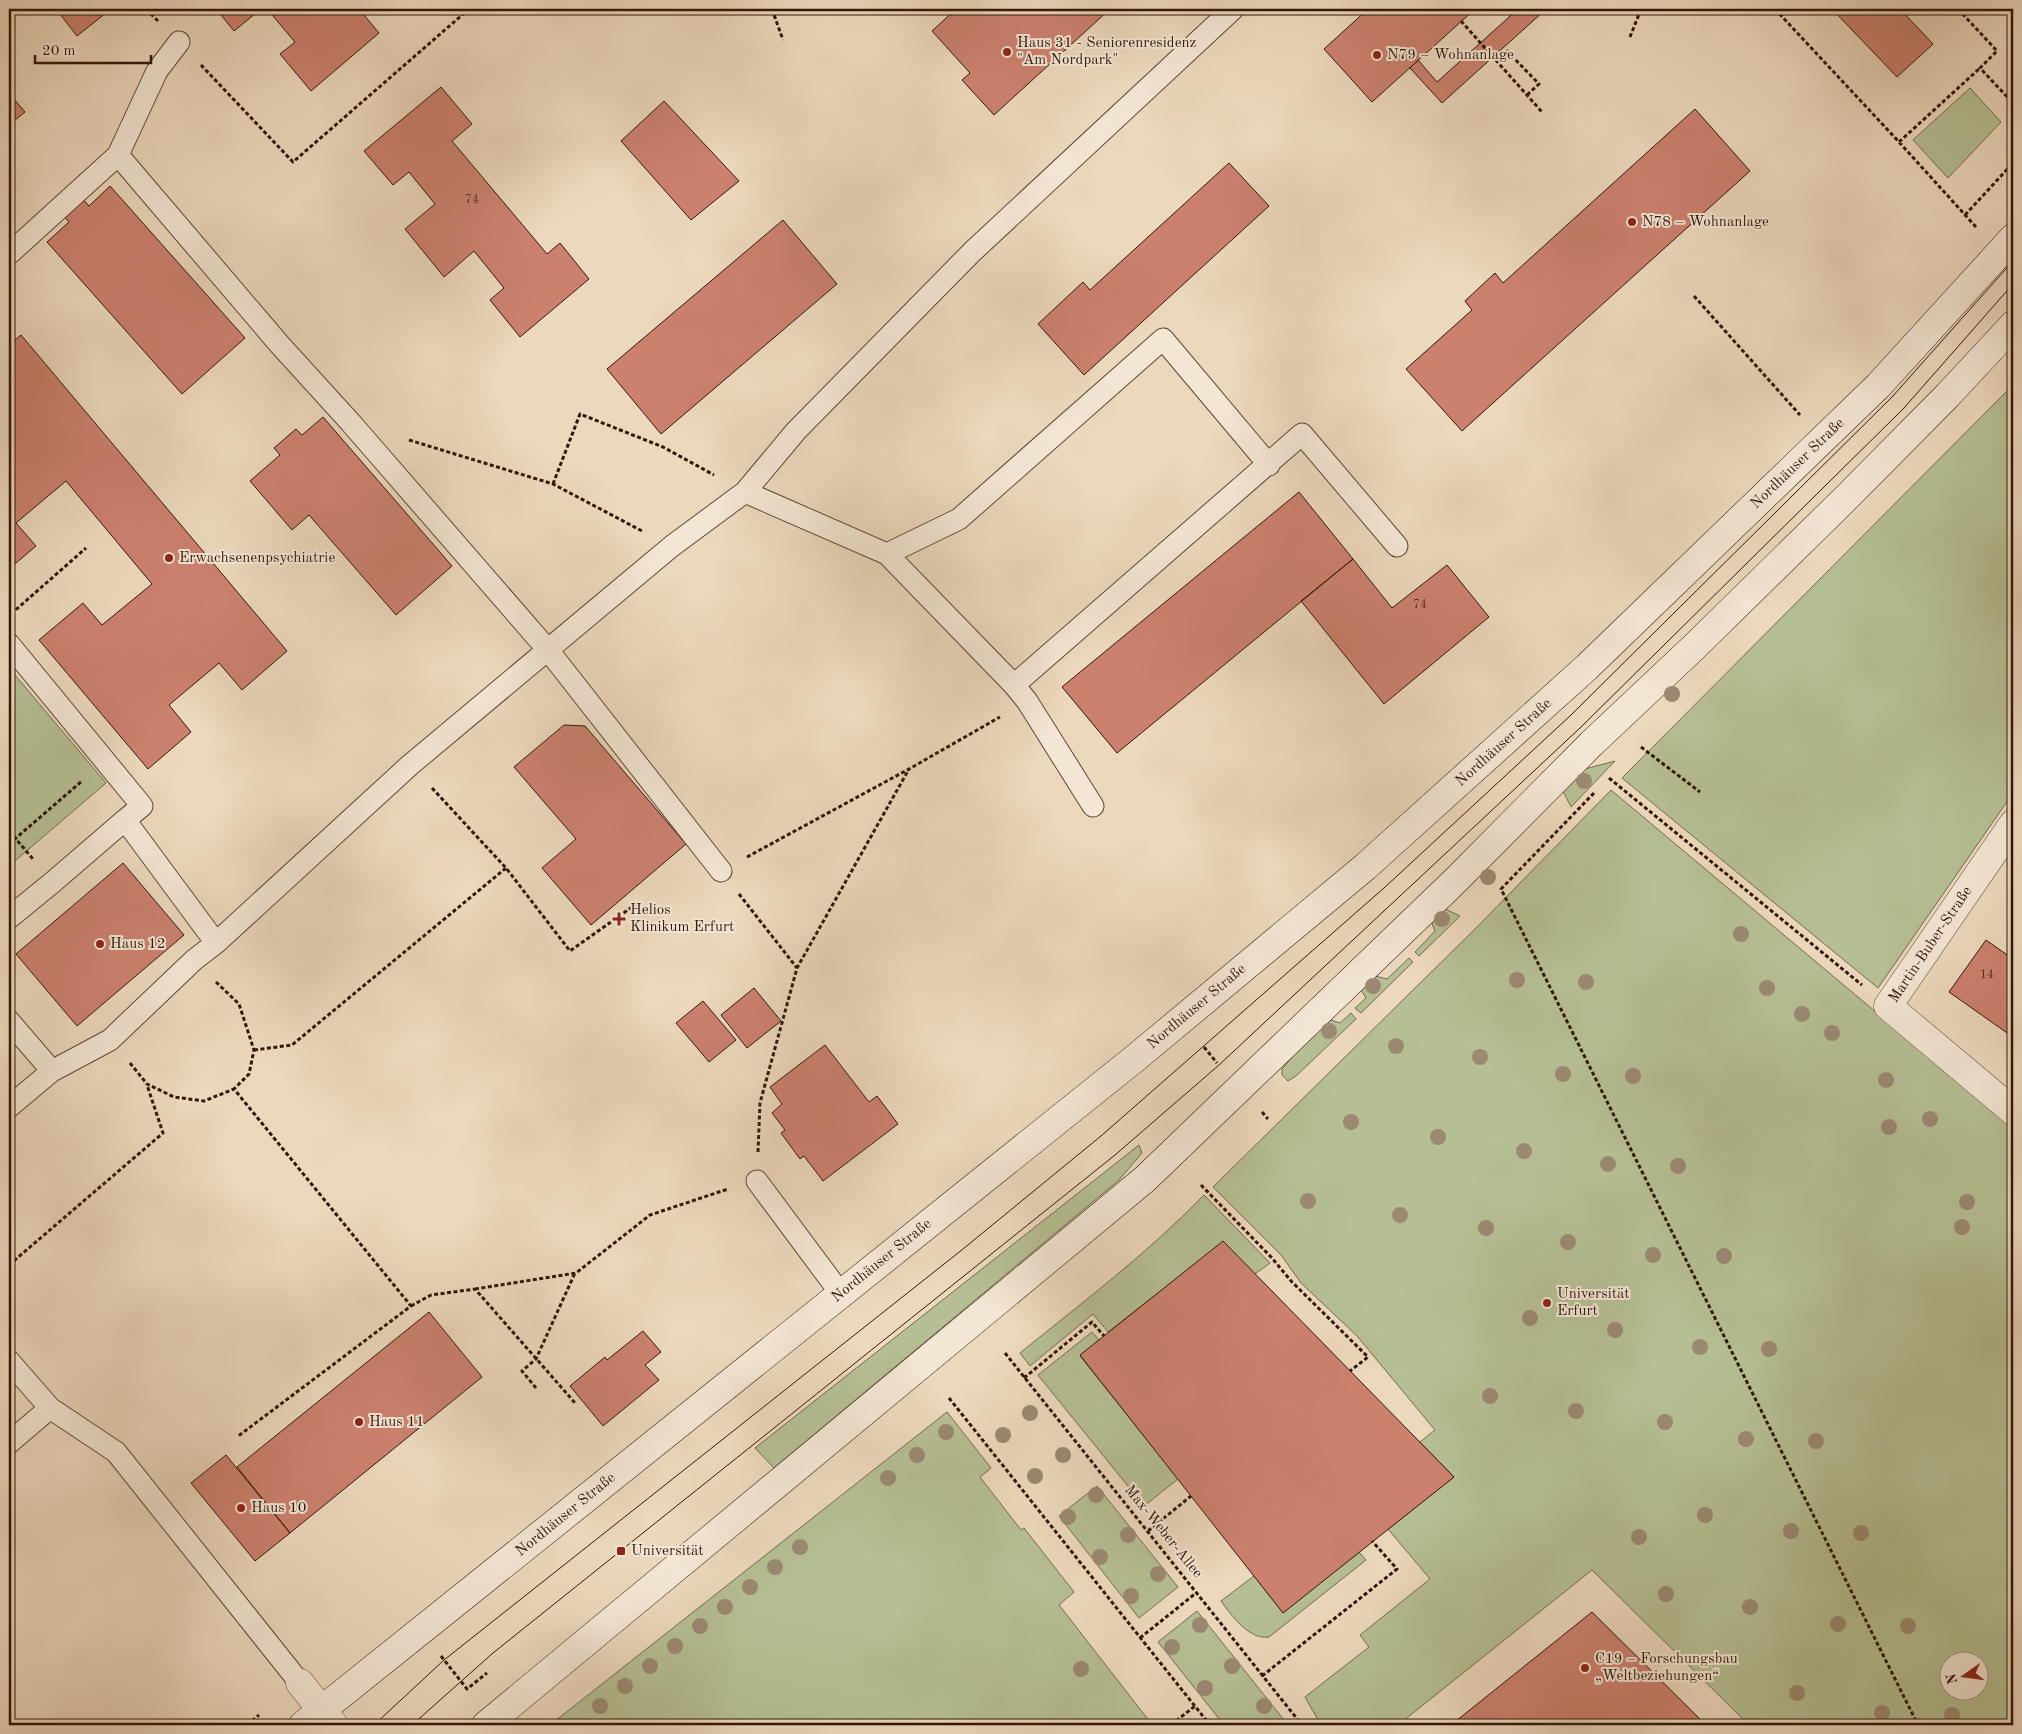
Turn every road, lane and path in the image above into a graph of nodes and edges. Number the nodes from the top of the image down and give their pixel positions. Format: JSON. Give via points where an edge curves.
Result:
{"nodes":[{"id":1,"x":146,"y":9,"type":"edge"},
{"id":2,"x":469,"y":9,"type":"edge"},
{"id":3,"x":772,"y":9,"type":"edge"},
{"id":4,"x":1233,"y":9,"type":"edge"},
{"id":5,"x":1641,"y":9,"type":"edge"},
{"id":6,"x":1775,"y":9,"type":"edge"},
{"id":7,"x":1958,"y":9,"type":"edge"},
{"id":8,"x":1461,"y":21,"type":"dead end"},
{"id":9,"x":1630,"y":37,"type":"dead end"},
{"id":10,"x":783,"y":40,"type":"dead end"},
{"id":11,"x":179,"y":42,"type":"junction"},
{"id":12,"x":1497,"y":60,"type":"junction"},
{"id":13,"x":1980,"y":68,"type":"junction"},
{"id":14,"x":1527,"y":95,"type":"junction"},
{"id":15,"x":2013,"y":103,"type":"edge"},
{"id":16,"x":1542,"y":112,"type":"dead end"},
{"id":17,"x":1899,"y":142,"type":"junction"},
{"id":18,"x":118,"y":155,"type":"junction"},
{"id":19,"x":2013,"y":163,"type":"edge"},
{"id":20,"x":1965,"y":215,"type":"junction"},
{"id":21,"x":1977,"y":229,"type":"dead end"},
{"id":22,"x":2013,"y":238,"type":"edge"},
{"id":23,"x":9,"y":254,"type":"edge"},
{"id":24,"x":1694,"y":296,"type":"dead end"},
{"id":25,"x":2013,"y":325,"type":"edge"},
{"id":26,"x":1805,"y":421,"type":"dead end"},
{"id":27,"x":406,"y":439,"type":"dead end"},
{"id":28,"x":1269,"y":465,"type":"junction"},
{"id":29,"x":553,"y":484,"type":"junction"},
{"id":30,"x":745,"y":492,"type":"junction"},
{"id":31,"x":672,"y":546,"type":"junction"},
{"id":32,"x":1397,"y":546,"type":"dead end"},
{"id":33,"x":86,"y":548,"type":"dead end"},
{"id":34,"x":887,"y":554,"type":"junction"},
{"id":35,"x":9,"y":616,"type":"edge"},
{"id":36,"x":9,"y":644,"type":"edge"},
{"id":37,"x":548,"y":650,"type":"junction"},
{"id":38,"x":1020,"y":693,"type":"junction"},
{"id":39,"x":1640,"y":747,"type":"dead end"},
{"id":40,"x":106,"y":761,"type":"junction"},
{"id":41,"x":410,"y":765,"type":"junction"},
{"id":42,"x":909,"y":769,"type":"junction"},
{"id":43,"x":1609,"y":778,"type":"dead end"},
{"id":44,"x":1700,"y":792,"type":"dead end"},
{"id":45,"x":1093,"y":806,"type":"dead end"},
{"id":46,"x":125,"y":820,"type":"junction"},
{"id":47,"x":2013,"y":824,"type":"edge"},
{"id":48,"x":9,"y":844,"type":"edge"},
{"id":49,"x":506,"y":868,"type":"junction"},
{"id":50,"x":721,"y":871,"type":"junction"},
{"id":51,"x":1501,"y":889,"type":"dead end"},
{"id":52,"x":639,"y":902,"type":"dead end"},
{"id":53,"x":9,"y":918,"type":"edge"},
{"id":54,"x":216,"y":943,"type":"junction"},
{"id":55,"x":194,"y":960,"type":"junction"},
{"id":56,"x":797,"y":968,"type":"junction"},
{"id":57,"x":1888,"y":1006,"type":"junction"},
{"id":58,"x":1182,"y":1019,"type":"junction"},
{"id":59,"x":9,"y":1021,"type":"edge"},
{"id":60,"x":110,"y":1040,"type":"junction"},
{"id":61,"x":254,"y":1050,"type":"junction"},
{"id":62,"x":52,"y":1071,"type":"junction"},
{"id":63,"x":147,"y":1084,"type":"junction"},
{"id":64,"x":1239,"y":1088,"type":"junction"},
{"id":65,"x":234,"y":1089,"type":"junction"},
{"id":66,"x":9,"y":1107,"type":"edge"},
{"id":67,"x":2013,"y":1111,"type":"edge"},
{"id":68,"x":1268,"y":1119,"type":"dead end"},
{"id":69,"x":757,"y":1181,"type":"junction"},
{"id":70,"x":1202,"y":1185,"type":"dead end"},
{"id":71,"x":9,"y":1266,"type":"edge"},
{"id":72,"x":576,"y":1273,"type":"junction"},
{"id":73,"x":475,"y":1289,"type":"junction"},
{"id":74,"x":840,"y":1294,"type":"junction"},
{"id":75,"x":410,"y":1306,"type":"junction"},
{"id":76,"x":1104,"y":1336,"type":"dead end"},
{"id":77,"x":1005,"y":1354,"type":"dead end"},
{"id":78,"x":536,"y":1359,"type":"junction"},
{"id":79,"x":9,"y":1361,"type":"edge"},
{"id":80,"x":1350,"y":1370,"type":"dead end"},
{"id":81,"x":1024,"y":1378,"type":"junction"},
{"id":82,"x":536,"y":1388,"type":"dead end"},
{"id":83,"x":949,"y":1398,"type":"dead end"},
{"id":84,"x":576,"y":1404,"type":"dead end"},
{"id":85,"x":50,"y":1408,"type":"junction"},
{"id":86,"x":237,"y":1437,"type":"dead end"},
{"id":87,"x":9,"y":1443,"type":"edge"},
{"id":88,"x":1191,"y":1496,"type":"dead end"},
{"id":89,"x":1148,"y":1531,"type":"junction"},
{"id":90,"x":1372,"y":1541,"type":"dead end"},
{"id":91,"x":1196,"y":1593,"type":"junction"},
{"id":92,"x":1140,"y":1638,"type":"junction"},
{"id":93,"x":438,"y":1652,"type":"dead end"},
{"id":94,"x":487,"y":1673,"type":"dead end"},
{"id":95,"x":1262,"y":1676,"type":"junction"},
{"id":96,"x":300,"y":1683,"type":"joint"},
{"id":97,"x":1195,"y":1706,"type":"junction"},
{"id":98,"x":259,"y":1715,"type":"dead end"},
{"id":99,"x":320,"y":1720,"type":"edge"},
{"id":100,"x":247,"y":1725,"type":"edge"},
{"id":101,"x":486,"y":1725,"type":"edge"},
{"id":102,"x":1171,"y":1725,"type":"edge"},
{"id":103,"x":1210,"y":1725,"type":"edge"},
{"id":104,"x":1302,"y":1725,"type":"edge"},
{"id":105,"x":1918,"y":1725,"type":"edge"}],
"edges":[{"from":1,"to":11,"type":"path"},
{"from":2,"to":11,"type":"path","via":[[293,162]]},
{"from":3,"to":10,"type":"path"},
{"from":4,"to":30,"type":"lane","via":[[972,252],[796,430]]},
{"from":5,"to":9,"type":"path"},
{"from":6,"to":17,"type":"path"},
{"from":7,"to":13,"type":"path","via":[[1998,51]]},
{"from":8,"to":12,"type":"path"},
{"from":11,"to":18,"type":"lane","via":[[157,71]]},
{"from":12,"to":14,"type":"path"},
{"from":12,"to":14,"type":"path","via":[[1507,51],[1539,84]]},
{"from":13,"to":15,"type":"path"},
{"from":13,"to":17,"type":"path"},
{"from":14,"to":16,"type":"path"},
{"from":17,"to":20,"type":"path"},
{"from":18,"to":23,"type":"lane"},
{"from":18,"to":37,"type":"lane"},
{"from":19,"to":20,"type":"path"},
{"from":20,"to":21,"type":"path"},
{"from":22,"to":58,"type":"main road","name":"Nordhäuser Straße","via":[[1878,386],[1587,667],[1365,868]]},
{"from":24,"to":26,"type":"path"},
{"from":25,"to":64,"type":"main road","via":[[1845,499]]},
{"from":27,"to":29,"type":"path"},
{"from":28,"to":32,"type":"lane","via":[[1302,434]]},
{"from":28,"to":34,"type":"lane","via":[[1163,340],[959,519]]},
{"from":28,"to":38,"type":"lane"},
{"from":29,"to":30,"type":"path","via":[[580,414],[663,447]]},
{"from":29,"to":31,"type":"path"},
{"from":30,"to":31,"type":"lane"},
{"from":30,"to":34,"type":"lane"},
{"from":31,"to":37,"type":"lane"},
{"from":33,"to":35,"type":"path"},
{"from":34,"to":38,"type":"lane"},
{"from":36,"to":40,"type":"lane"},
{"from":37,"to":41,"type":"lane"},
{"from":37,"to":50,"type":"lane"},
{"from":38,"to":42,"type":"path"},
{"from":38,"to":45,"type":"lane"},
{"from":39,"to":44,"type":"path"},
{"from":40,"to":46,"type":"lane","via":[[142,806]]},
{"from":40,"to":48,"type":"path"},
{"from":41,"to":49,"type":"path"},
{"from":41,"to":54,"type":"lane"},
{"from":42,"to":50,"type":"path"},
{"from":42,"to":56,"type":"path"},
{"from":43,"to":57,"type":"path"},
{"from":46,"to":53,"type":"lane"},
{"from":46,"to":54,"type":"lane"},
{"from":47,"to":57,"type":"main road","name":"Martin-Buber-Straße"},
{"from":49,"to":52,"type":"path","via":[[570,951]]},
{"from":49,"to":61,"type":"path","via":[[292,1045]]},
{"from":50,"to":56,"type":"path"},
{"from":51,"to":105,"type":"path"},
{"from":54,"to":55,"type":"lane"},
{"from":55,"to":60,"type":"lane"},
{"from":55,"to":61,"type":"path","via":[[239,1004]]},
{"from":56,"to":69,"type":"path","via":[[760,1102]]},
{"from":57,"to":67,"type":"main road","name":"Martin-Buber-Straße"},
{"from":58,"to":64,"type":"path"},
{"from":58,"to":74,"type":"main road","name":"Nordhäuser Straße"},
{"from":59,"to":62,"type":"lane"},
{"from":60,"to":62,"type":"lane"},
{"from":60,"to":63,"type":"path"},
{"from":61,"to":65,"type":"path","via":[[250,1074]]},
{"from":62,"to":66,"type":"lane"},
{"from":63,"to":65,"type":"path","via":[[174,1097],[204,1101]]},
{"from":63,"to":71,"type":"path","via":[[163,1133]]},
{"from":64,"to":68,"type":"path"},
{"from":64,"to":101,"type":"main road","via":[[1145,1179]]},
{"from":65,"to":75,"type":"path"},
{"from":69,"to":72,"type":"path","via":[[650,1215]]},
{"from":69,"to":74,"type":"lane"},
{"from":70,"to":80,"type":"path","via":[[1292,1282],[1368,1357]]},
{"from":72,"to":73,"type":"path"},
{"from":72,"to":78,"type":"path"},
{"from":73,"to":75,"type":"path","via":[[430,1295]]},
{"from":73,"to":78,"type":"path"},
{"from":74,"to":99,"type":"main road","name":"Nordhäuser Straße"},
{"from":75,"to":86,"type":"path"},
{"from":76,"to":81,"type":"path","via":[[1092,1322]]},
{"from":77,"to":81,"type":"path","name":"Max-Weber-Allee"},
{"from":78,"to":82,"type":"path","via":[[522,1371]]},
{"from":78,"to":84,"type":"path"},
{"from":79,"to":85,"type":"lane"},
{"from":81,"to":89,"type":"path","name":"Max-Weber-Allee"},
{"from":83,"to":92,"type":"path"},
{"from":85,"to":87,"type":"lane"},
{"from":85,"to":96,"type":"lane","via":[[116,1452]]},
{"from":88,"to":89,"type":"path"},
{"from":89,"to":91,"type":"path","name":"Max-Weber-Allee"},
{"from":90,"to":95,"type":"path","via":[[1396,1568]]},
{"from":91,"to":92,"type":"path"},
{"from":91,"to":95,"type":"path","name":"Max-Weber-Allee"},
{"from":92,"to":97,"type":"path"},
{"from":93,"to":94,"type":"path","via":[[467,1689]]},
{"from":95,"to":104,"type":"path","name":"Max-Weber-Allee"},
{"from":96,"to":99,"type":"main road"},
{"from":97,"to":102,"type":"path"},
{"from":97,"to":103,"type":"path"},
{"from":98,"to":100,"type":"path"}]}
